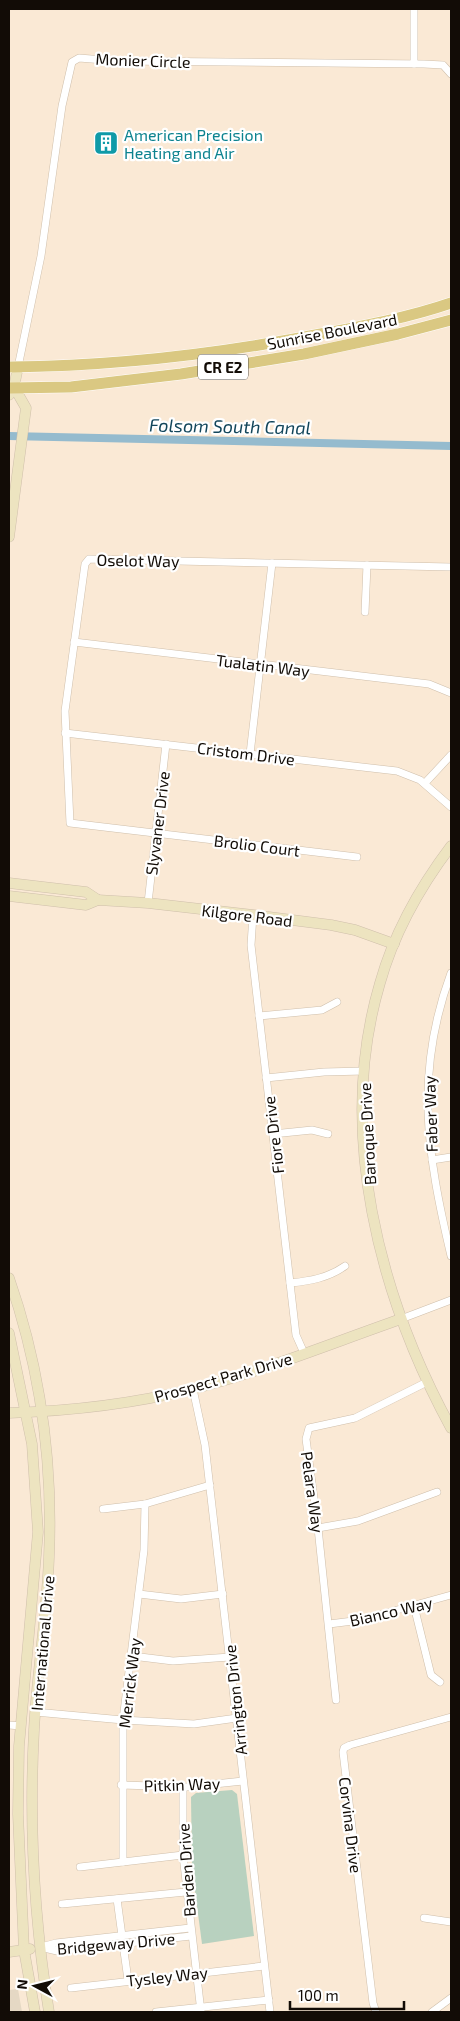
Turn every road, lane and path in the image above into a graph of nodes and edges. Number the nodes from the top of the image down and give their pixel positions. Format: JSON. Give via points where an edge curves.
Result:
{"nodes":[{"id":1,"x":414,"y":9,"type":"edge"},
{"id":2,"x":414,"y":64,"type":"junction"},
{"id":3,"x":451,"y":74,"type":"edge"},
{"id":4,"x":451,"y":304,"type":"edge"},
{"id":5,"x":451,"y":313,"type":"edge"},
{"id":6,"x":451,"y":320,"type":"edge"},
{"id":7,"x":430,"y":326,"type":"junction"},
{"id":8,"x":14,"y":367,"type":"edge"},
{"id":9,"x":10,"y":390,"type":"edge"},
{"id":10,"x":9,"y":537,"type":"edge"},
{"id":11,"x":272,"y":563,"type":"junction"},
{"id":12,"x":367,"y":565,"type":"junction"},
{"id":13,"x":451,"y":567,"type":"edge"},
{"id":14,"x":365,"y":612,"type":"dead end"},
{"id":15,"x":74,"y":642,"type":"junction"},
{"id":16,"x":260,"y":665,"type":"junction"},
{"id":17,"x":451,"y":693,"type":"edge"},
{"id":18,"x":65,"y":733,"type":"junction"},
{"id":19,"x":166,"y":744,"type":"junction"},
{"id":20,"x":250,"y":754,"type":"junction"},
{"id":21,"x":451,"y":755,"type":"edge"},
{"id":22,"x":425,"y":783,"type":"junction"},
{"id":23,"x":451,"y":807,"type":"edge"},
{"id":24,"x":156,"y":833,"type":"junction"},
{"id":25,"x":451,"y":846,"type":"edge"},
{"id":26,"x":357,"y":857,"type":"dead end"},
{"id":27,"x":9,"y":883,"type":"edge"},
{"id":28,"x":9,"y":896,"type":"edge"},
{"id":29,"x":98,"y":900,"type":"junction"},
{"id":30,"x":148,"y":903,"type":"junction"},
{"id":31,"x":253,"y":915,"type":"junction"},
{"id":32,"x":394,"y":944,"type":"junction"},
{"id":33,"x":451,"y":973,"type":"edge"},
{"id":34,"x":337,"y":1002,"type":"dead end"},
{"id":35,"x":259,"y":1016,"type":"junction"},
{"id":36,"x":364,"y":1072,"type":"junction"},
{"id":37,"x":266,"y":1078,"type":"junction"},
{"id":38,"x":273,"y":1134,"type":"junction"},
{"id":39,"x":328,"y":1134,"type":"dead end"},
{"id":40,"x":451,"y":1157,"type":"edge"},
{"id":41,"x":432,"y":1160,"type":"junction"},
{"id":42,"x":451,"y":1256,"type":"edge"},
{"id":43,"x":345,"y":1266,"type":"dead end"},
{"id":44,"x":9,"y":1278,"type":"edge"},
{"id":45,"x":290,"y":1283,"type":"junction"},
{"id":46,"x":451,"y":1300,"type":"edge"},
{"id":47,"x":401,"y":1319,"type":"junction"},
{"id":48,"x":9,"y":1333,"type":"edge"},
{"id":49,"x":304,"y":1354,"type":"junction"},
{"id":50,"x":427,"y":1382,"type":"junction"},
{"id":51,"x":193,"y":1389,"type":"junction"},
{"id":52,"x":25,"y":1412,"type":"junction"},
{"id":53,"x":42,"y":1412,"type":"junction"},
{"id":54,"x":9,"y":1413,"type":"edge"},
{"id":55,"x":451,"y":1428,"type":"edge"},
{"id":56,"x":210,"y":1486,"type":"junction"},
{"id":57,"x":437,"y":1492,"type":"dead end"},
{"id":58,"x":144,"y":1504,"type":"junction"},
{"id":59,"x":104,"y":1509,"type":"dead end"},
{"id":60,"x":318,"y":1528,"type":"junction"},
{"id":61,"x":139,"y":1594,"type":"junction"},
{"id":62,"x":223,"y":1594,"type":"junction"},
{"id":63,"x":451,"y":1595,"type":"edge"},
{"id":64,"x":414,"y":1606,"type":"junction"},
{"id":65,"x":329,"y":1624,"type":"junction"},
{"id":66,"x":132,"y":1656,"type":"junction"},
{"id":67,"x":230,"y":1657,"type":"junction"},
{"id":68,"x":440,"y":1682,"type":"dead end"},
{"id":69,"x":336,"y":1700,"type":"dead end"},
{"id":70,"x":35,"y":1712,"type":"junction"},
{"id":71,"x":451,"y":1717,"type":"edge"},
{"id":72,"x":237,"y":1718,"type":"junction"},
{"id":73,"x":123,"y":1720,"type":"junction"},
{"id":74,"x":9,"y":1725,"type":"edge"},
{"id":75,"x":21,"y":1726,"type":"junction"},
{"id":76,"x":243,"y":1781,"type":"junction"},
{"id":77,"x":121,"y":1785,"type":"junction"},
{"id":78,"x":183,"y":1787,"type":"junction"},
{"id":79,"x":183,"y":1855,"type":"junction"},
{"id":80,"x":123,"y":1862,"type":"junction"},
{"id":81,"x":80,"y":1867,"type":"dead end"},
{"id":82,"x":186,"y":1892,"type":"junction"},
{"id":83,"x":117,"y":1900,"type":"junction"},
{"id":84,"x":62,"y":1904,"type":"dead end"},
{"id":85,"x":424,"y":1918,"type":"dead end"},
{"id":86,"x":451,"y":1922,"type":"edge"},
{"id":87,"x":190,"y":1928,"type":"junction"},
{"id":88,"x":122,"y":1936,"type":"junction"},
{"id":89,"x":191,"y":1936,"type":"junction"},
{"id":90,"x":123,"y":1944,"type":"junction"},
{"id":91,"x":40,"y":1947,"type":"junction"},
{"id":92,"x":24,"y":1950,"type":"junction"},
{"id":93,"x":9,"y":1952,"type":"edge"},
{"id":94,"x":264,"y":1966,"type":"junction"},
{"id":95,"x":197,"y":1974,"type":"junction"},
{"id":96,"x":128,"y":1980,"type":"junction"},
{"id":97,"x":71,"y":1988,"type":"dead end"},
{"id":98,"x":451,"y":1998,"type":"edge"},
{"id":99,"x":269,"y":2000,"type":"junction"},
{"id":100,"x":201,"y":2010,"type":"edge"},
{"id":101,"x":35,"y":2012,"type":"edge"},
{"id":102,"x":49,"y":2012,"type":"edge"},
{"id":103,"x":156,"y":2012,"type":"edge"},
{"id":104,"x":270,"y":2012,"type":"edge"},
{"id":105,"x":376,"y":2012,"type":"edge"},
{"id":106,"x":432,"y":2012,"type":"edge"}],
"edges":[{"from":1,"to":2,"type":"street"},
{"from":2,"to":3,"type":"street","name":"Monier Circle","via":[[443,65]]},
{"from":2,"to":8,"type":"street","name":"Monier Circle","via":[[79,58],[72,62],[64,96],[41,256]]},
{"from":4,"to":8,"type":"main road","name":"Sunrise Boulevard","number":"CR E2","via":[[396,320],[225,352],[97,365]]},
{"from":5,"to":7,"type":"main road","via":[[437,317]]},
{"from":6,"to":7,"type":"main road","name":"Sunrise Boulevard","number":"CR E2"},
{"from":7,"to":9,"type":"main road","name":"Sunrise Boulevard","number":"CR E2","via":[[304,354],[164,376]]},
{"from":8,"to":9,"type":"main road","name":"Monier Circle"},
{"from":9,"to":10,"type":"main road","via":[[26,408]]},
{"from":11,"to":12,"type":"street","name":"Oselot Way"},
{"from":11,"to":15,"type":"street","name":"Oselot Way","via":[[89,559],[85,564]]},
{"from":11,"to":16,"type":"street"},
{"from":12,"to":13,"type":"street","name":"Oselot Way"},
{"from":12,"to":14,"type":"street"},
{"from":15,"to":16,"type":"street","name":"Tualatin Way"},
{"from":15,"to":18,"type":"street","name":"Oselot Way"},
{"from":16,"to":17,"type":"street","name":"Tualatin Way","via":[[429,684]]},
{"from":16,"to":20,"type":"street"},
{"from":18,"to":19,"type":"street","name":"Cristom Drive"},
{"from":18,"to":24,"type":"street","name":"Oselot Way","via":[[70,824]]},
{"from":19,"to":20,"type":"street","name":"Cristom Drive"},
{"from":19,"to":24,"type":"street","name":"Slyvaner Drive"},
{"from":20,"to":22,"type":"street","name":"Cristom Drive","via":[[397,771]]},
{"from":21,"to":22,"type":"street"},
{"from":22,"to":23,"type":"street"},
{"from":24,"to":26,"type":"street","name":"Brolio Court"},
{"from":24,"to":30,"type":"street","name":"Slyvaner Drive"},
{"from":25,"to":32,"type":"main road","name":"Baroque Drive","via":[[419,893]]},
{"from":27,"to":29,"type":"main road","name":"Kilgore Road","via":[[86,892]]},
{"from":28,"to":29,"type":"main road","name":"Kilgore Road","via":[[86,905]]},
{"from":29,"to":30,"type":"main road","name":"Kilgore Road"},
{"from":30,"to":31,"type":"main road","name":"Kilgore Road"},
{"from":31,"to":32,"type":"main road","name":"Kilgore Road","via":[[331,925]]},
{"from":31,"to":35,"type":"street","name":"Fiore Drive","via":[[251,945]]},
{"from":32,"to":36,"type":"main road","name":"Baroque Drive","via":[[372,1011]]},
{"from":33,"to":41,"type":"street","name":"Faber Way","via":[[438,1012],[428,1068],[426,1099]]},
{"from":34,"to":35,"type":"street","via":[[322,1010]]},
{"from":35,"to":37,"type":"street","name":"Fiore Drive"},
{"from":36,"to":37,"type":"street"},
{"from":36,"to":47,"type":"main road","name":"Baroque Drive","via":[[364,1138],[371,1204]]},
{"from":37,"to":38,"type":"street","name":"Fiore Drive"},
{"from":38,"to":39,"type":"street","via":[[312,1130]]},
{"from":38,"to":45,"type":"street","name":"Fiore Drive"},
{"from":40,"to":41,"type":"street"},
{"from":41,"to":42,"type":"street","name":"Faber Way"},
{"from":43,"to":45,"type":"street","via":[[323,1278]]},
{"from":44,"to":53,"type":"main road","name":"International Drive"},
{"from":45,"to":49,"type":"street","name":"Fiore Drive","via":[[296,1335]]},
{"from":46,"to":47,"type":"street"},
{"from":47,"to":49,"type":"main road","name":"Prospect Park Drive"},
{"from":47,"to":50,"type":"main road","name":"Baroque Drive"},
{"from":48,"to":52,"type":"main road","name":"International Drive"},
{"from":49,"to":51,"type":"main road","name":"Prospect Park Drive"},
{"from":50,"to":55,"type":"main road","name":"Baroque Drive"},
{"from":50,"to":60,"type":"street","name":"Pelara Way","via":[[355,1418],[309,1428],[306,1439]]},
{"from":51,"to":53,"type":"main road","name":"Prospect Park Drive","via":[[120,1404]]},
{"from":51,"to":56,"type":"street","name":"Arrington Drive"},
{"from":52,"to":53,"type":"main road","name":"Prospect Park Drive"},
{"from":52,"to":54,"type":"main road","name":"Prospect Park Drive"},
{"from":52,"to":75,"type":"main road","name":"International Drive","via":[[32,1444],[38,1532]]},
{"from":53,"to":70,"type":"main road","name":"International Drive","via":[[50,1531],[47,1598]]},
{"from":56,"to":58,"type":"street"},
{"from":56,"to":62,"type":"street","name":"Arrington Drive"},
{"from":57,"to":60,"type":"street","via":[[358,1521]]},
{"from":58,"to":59,"type":"street"},
{"from":58,"to":61,"type":"street","name":"Merrick Way","via":[[144,1550]]},
{"from":60,"to":65,"type":"street","name":"Pelara Way"},
{"from":61,"to":62,"type":"street","via":[[181,1599]]},
{"from":61,"to":66,"type":"street","name":"Merrick Way"},
{"from":62,"to":67,"type":"street","name":"Arrington Drive"},
{"from":63,"to":64,"type":"street","name":"Bianco Way"},
{"from":64,"to":65,"type":"street","name":"Bianco Way","via":[[361,1620]]},
{"from":64,"to":68,"type":"street","via":[[431,1675]]},
{"from":65,"to":69,"type":"street","name":"Pelara Way"},
{"from":66,"to":67,"type":"street","via":[[173,1661]]},
{"from":66,"to":73,"type":"street","name":"Merrick Way"},
{"from":67,"to":72,"type":"street","name":"Arrington Drive"},
{"from":70,"to":73,"type":"street"},
{"from":70,"to":91,"type":"main road","name":"International Drive","via":[[33,1839]]},
{"from":71,"to":105,"type":"street","name":"Corvina Drive","via":[[344,1748]]},
{"from":72,"to":73,"type":"street","via":[[194,1724]]},
{"from":72,"to":76,"type":"street","name":"Arrington Drive"},
{"from":73,"to":77,"type":"street","name":"Merrick Way"},
{"from":74,"to":75,"type":"street"},
{"from":75,"to":92,"type":"main road","name":"International Drive","via":[[18,1814]]},
{"from":76,"to":78,"type":"street","name":"Pitkin Way"},
{"from":76,"to":94,"type":"street","name":"Arrington Drive"},
{"from":77,"to":78,"type":"street","name":"Pitkin Way"},
{"from":77,"to":80,"type":"street","name":"Merrick Way"},
{"from":78,"to":79,"type":"street","name":"Barden Drive"},
{"from":79,"to":80,"type":"street"},
{"from":79,"to":82,"type":"street","name":"Barden Drive"},
{"from":80,"to":81,"type":"street"},
{"from":82,"to":83,"type":"street"},
{"from":82,"to":87,"type":"street","name":"Barden Drive"},
{"from":83,"to":84,"type":"street"},
{"from":83,"to":88,"type":"street"},
{"from":85,"to":86,"type":"street"},
{"from":87,"to":88,"type":"street","name":"Bridgeway Drive"},
{"from":87,"to":89,"type":"street","name":"Barden Drive"},
{"from":88,"to":91,"type":"street","name":"Bridgeway Drive"},
{"from":89,"to":90,"type":"street","name":"Bridgeway Drive"},
{"from":89,"to":95,"type":"street","name":"Barden Drive"},
{"from":90,"to":91,"type":"street","name":"Bridgeway Drive","via":[[58,1951]]},
{"from":90,"to":96,"type":"street"},
{"from":91,"to":92,"type":"main road","name":"Bridgeway Drive"},
{"from":91,"to":102,"type":"main road","name":"International Drive"},
{"from":92,"to":93,"type":"main road","name":"Bridgeway Drive"},
{"from":92,"to":101,"type":"main road","name":"International Drive"},
{"from":94,"to":95,"type":"street","name":"Tysley Way"},
{"from":94,"to":99,"type":"street","name":"Arrington Drive"},
{"from":95,"to":96,"type":"street","name":"Tysley Way"},
{"from":95,"to":100,"type":"street","name":"Barden Drive"},
{"from":96,"to":97,"type":"street","name":"Tysley Way"},
{"from":98,"to":106,"type":"street"},
{"from":99,"to":100,"type":"street"},
{"from":99,"to":104,"type":"street","name":"Arrington Drive"},
{"from":100,"to":103,"type":"street"}]}
